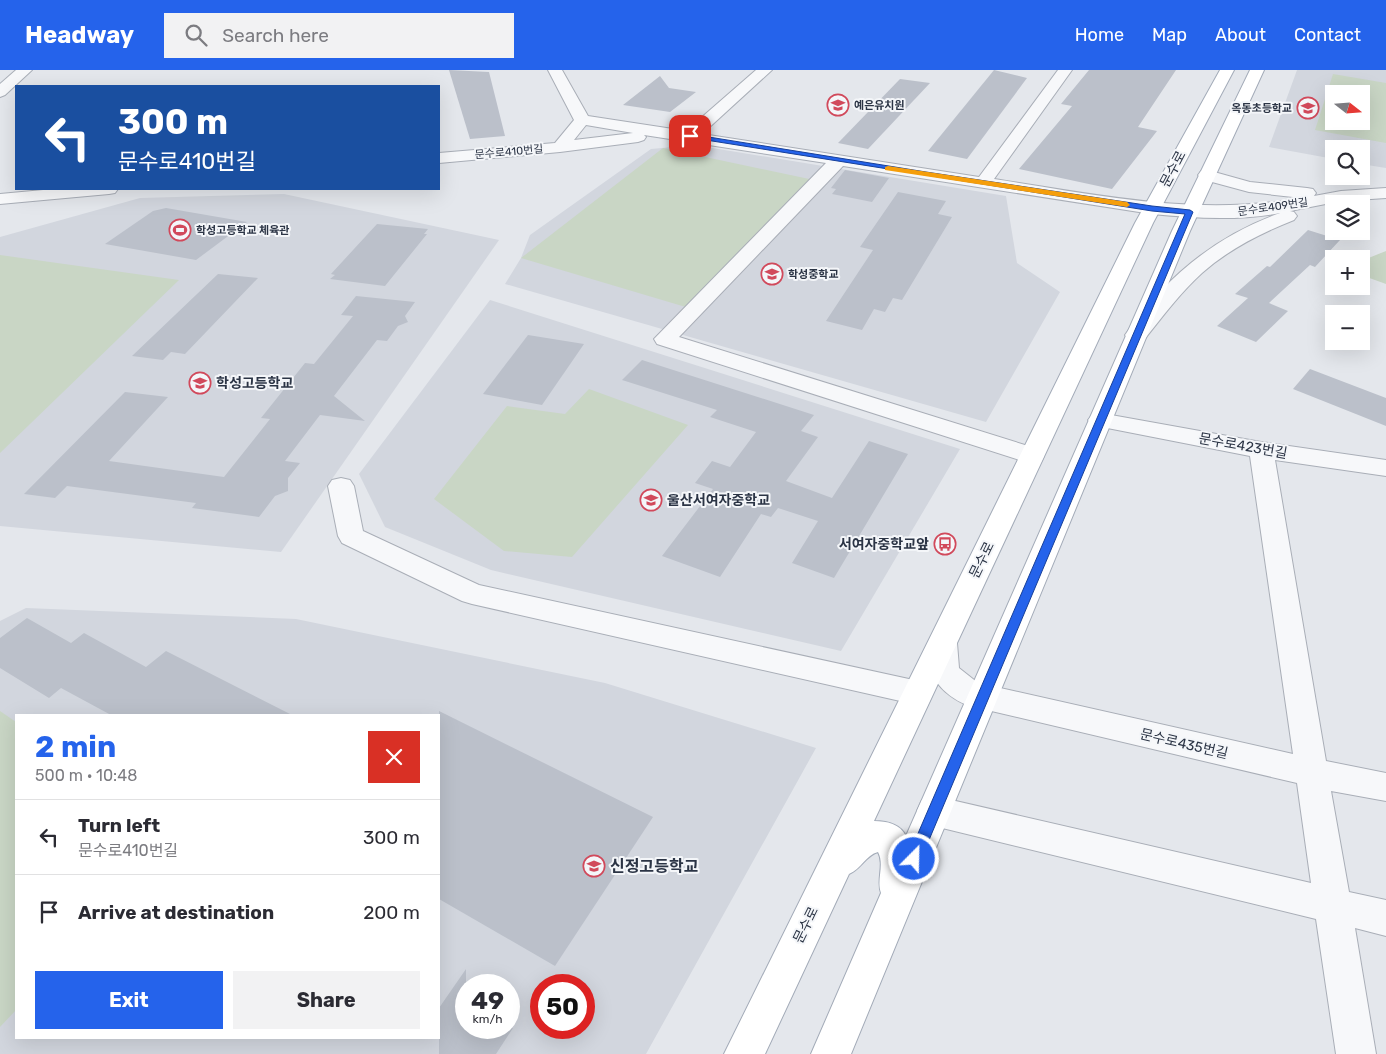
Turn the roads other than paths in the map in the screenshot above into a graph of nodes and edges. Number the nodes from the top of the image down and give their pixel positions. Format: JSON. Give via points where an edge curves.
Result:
{"nodes":[{"id":1,"x":25,"y":70,"type":"edge"},
{"id":2,"x":555,"y":70,"type":"edge"},
{"id":3,"x":765,"y":70,"type":"edge"},
{"id":4,"x":1065,"y":70,"type":"edge"},
{"id":5,"x":1226,"y":70,"type":"edge"},
{"id":6,"x":1257,"y":70,"type":"edge"},
{"id":7,"x":0,"y":92,"type":"edge"},
{"id":8,"x":582,"y":120,"type":"junction"},
{"id":9,"x":669,"y":133,"type":"junction"},
{"id":10,"x":690,"y":136,"type":"junction"},
{"id":11,"x":560,"y":147,"type":"junction"},
{"id":12,"x":440,"y":158,"type":"edge"},
{"id":13,"x":839,"y":160,"type":"junction"},
{"id":14,"x":1207,"y":175,"type":"junction"},
{"id":15,"x":983,"y":183,"type":"junction"},
{"id":16,"x":98,"y":190,"type":"edge"},
{"id":17,"x":1386,"y":192,"type":"edge"},
{"id":18,"x":1330,"y":195,"type":"edge"},
{"id":19,"x":1352,"y":195,"type":"edge"},
{"id":20,"x":0,"y":199,"type":"edge"},
{"id":21,"x":1325,"y":199,"type":"edge"},
{"id":22,"x":1325,"y":202,"type":"edge"},
{"id":23,"x":1152,"y":208,"type":"junction"},
{"id":24,"x":1190,"y":212,"type":"junction"},
{"id":25,"x":1136,"y":335,"type":"junction"},
{"id":26,"x":1100,"y":420,"type":"junction"},
{"id":27,"x":1261,"y":450,"type":"junction"},
{"id":28,"x":1032,"y":456,"type":"junction"},
{"id":29,"x":1386,"y":468,"type":"edge"},
{"id":30,"x":341,"y":486,"type":"dead end"},
{"id":31,"x":942,"y":643,"type":"junction"},
{"id":32,"x":918,"y":693,"type":"junction"},
{"id":33,"x":983,"y":697,"type":"junction"},
{"id":34,"x":1313,"y":774,"type":"junction"},
{"id":35,"x":1386,"y":787,"type":"edge"},
{"id":36,"x":934,"y":811,"type":"junction"},
{"id":37,"x":824,"y":890,"type":"junction"},
{"id":38,"x":1333,"y":905,"type":"junction"},
{"id":39,"x":1386,"y":918,"type":"edge"},
{"id":40,"x":887,"y":923,"type":"junction"},
{"id":41,"x":744,"y":1054,"type":"edge"},
{"id":42,"x":832,"y":1054,"type":"edge"},
{"id":43,"x":1356,"y":1054,"type":"edge"}],
"edges":[{"from":1,"to":7,"type":"street"},
{"from":2,"to":8,"type":"street"},
{"from":3,"to":10,"type":"street"},
{"from":4,"to":15,"type":"street"},
{"from":5,"to":23,"type":"main road","name":"문수로"},
{"from":6,"to":14,"type":"main road"},
{"from":8,"to":9,"type":"street"},
{"from":8,"to":11,"type":"street","name":"문수로410번길"},
{"from":9,"to":10,"type":"street"},
{"from":9,"to":11,"type":"street"},
{"from":10,"to":13,"type":"street"},
{"from":11,"to":12,"type":"street","name":"문수로410번길"},
{"from":13,"to":15,"type":"street"},
{"from":13,"to":28,"type":"street","via":[[665,339]]},
{"from":14,"to":18,"type":"street","via":[[1255,188]]},
{"from":14,"to":24,"type":"main road"},
{"from":15,"to":23,"type":"street"},
{"from":16,"to":20,"type":"street"},
{"from":17,"to":19,"type":"street","name":"문수로409번길"},
{"from":21,"to":24,"type":"street","name":"문수로409번길","via":[[1271,209]]},
{"from":22,"to":25,"type":"street","via":[[1268,223],[1223,247],[1202,262]]},
{"from":23,"to":24,"type":"street"},
{"from":23,"to":28,"type":"main road","name":"문수로"},
{"from":24,"to":25,"type":"main road"},
{"from":25,"to":26,"type":"main road"},
{"from":26,"to":27,"type":"street","name":"문수로423번길"},
{"from":26,"to":33,"type":"main road"},
{"from":27,"to":29,"type":"street","name":"문수로423번길"},
{"from":27,"to":34,"type":"street"},
{"from":28,"to":31,"type":"main road","name":"문수로"},
{"from":30,"to":32,"type":"street","via":[[351,536],[472,594]]},
{"from":31,"to":32,"type":"main road","name":"문수로"},
{"from":31,"to":33,"type":"street","name":"문수로435번길","via":[[942,661],[948,676],[962,689]]},
{"from":32,"to":37,"type":"main road","name":"문수로"},
{"from":33,"to":34,"type":"street","name":"문수로435번길"},
{"from":33,"to":36,"type":"main road"},
{"from":34,"to":35,"type":"street","name":"문수로435번길"},
{"from":34,"to":38,"type":"street"},
{"from":36,"to":38,"type":"street"},
{"from":36,"to":40,"type":"main road"},
{"from":37,"to":40,"type":"main road","via":[[858,842],[873,835],[888,838],[897,851],[900,868]]},
{"from":37,"to":41,"type":"main road","name":"문수로"},
{"from":38,"to":39,"type":"street"},
{"from":38,"to":43,"type":"street"},
{"from":40,"to":42,"type":"main road"}]}
